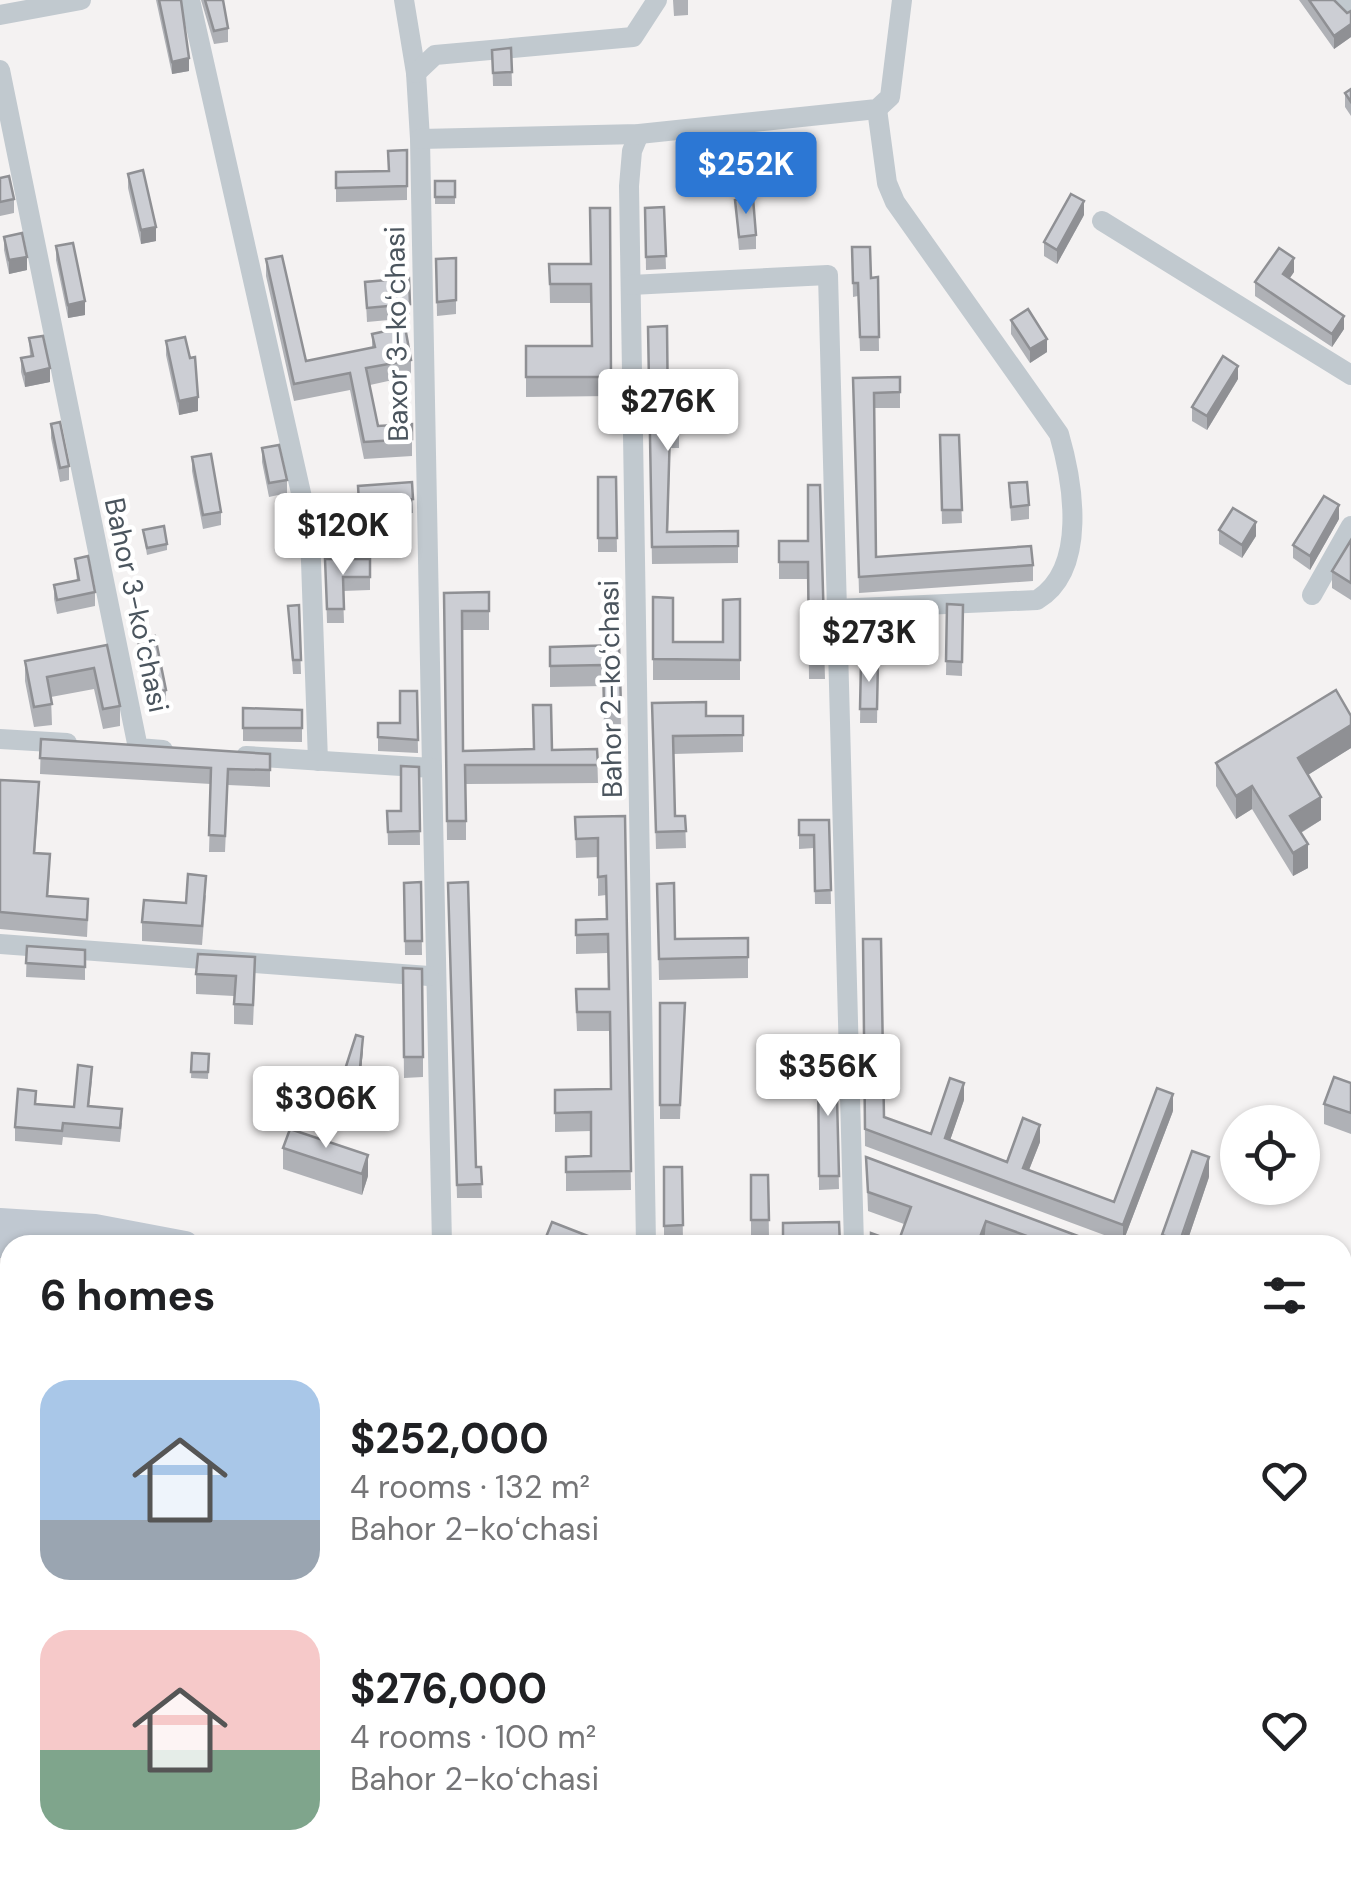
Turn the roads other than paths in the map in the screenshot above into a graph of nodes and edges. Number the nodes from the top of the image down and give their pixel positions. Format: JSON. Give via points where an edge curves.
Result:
{"nodes":[{"id":1,"x":81,"y":0,"type":"edge"},
{"id":2,"x":190,"y":0,"type":"edge"},
{"id":3,"x":404,"y":0,"type":"edge"},
{"id":4,"x":657,"y":0,"type":"edge"},
{"id":5,"x":902,"y":0,"type":"edge"},
{"id":6,"x":1340,"y":0,"type":"edge"},
{"id":7,"x":1351,"y":14,"type":"edge"},
{"id":8,"x":0,"y":16,"type":"edge"},
{"id":9,"x":0,"y":70,"type":"edge"},
{"id":10,"x":416,"y":73,"type":"junction"},
{"id":11,"x":877,"y":108,"type":"junction"},
{"id":12,"x":639,"y":134,"type":"junction"},
{"id":13,"x":420,"y":139,"type":"junction"},
{"id":14,"x":1102,"y":221,"type":"dead end"},
{"id":15,"x":631,"y":285,"type":"junction"},
{"id":16,"x":1351,"y":375,"type":"edge"},
{"id":17,"x":1351,"y":526,"type":"edge"},
{"id":18,"x":1312,"y":596,"type":"dead end"},
{"id":19,"x":835,"y":610,"type":"junction"},
{"id":20,"x":0,"y":739,"type":"edge"},
{"id":21,"x":119,"y":747,"type":"junction"},
{"id":22,"x":192,"y":752,"type":"edge"},
{"id":23,"x":228,"y":754,"type":"edge"},
{"id":24,"x":318,"y":760,"type":"junction"},
{"id":25,"x":432,"y":768,"type":"junction"},
{"id":26,"x":0,"y":944,"type":"edge"},
{"id":27,"x":436,"y":977,"type":"junction"},
{"id":28,"x":0,"y":1222,"type":"edge"},
{"id":29,"x":132,"y":1235,"type":"edge"},
{"id":30,"x":442,"y":1235,"type":"edge"},
{"id":31,"x":646,"y":1235,"type":"edge"},
{"id":32,"x":855,"y":1235,"type":"edge"}],
"edges":[{"from":1,"to":8,"type":"street"},
{"from":2,"to":24,"type":"street","via":[[310,534]]},
{"from":3,"to":10,"type":"street","name":"Baxor 3-koʻchasi"},
{"from":4,"to":10,"type":"street","via":[[633,36],[435,55]]},
{"from":5,"to":11,"type":"street","via":[[890,97]]},
{"from":6,"to":7,"type":"street"},
{"from":9,"to":21,"type":"street","name":"Bahor 3-koʻchasi"},
{"from":10,"to":13,"type":"street","name":"Baxor 3-koʻchasi"},
{"from":11,"to":12,"type":"street"},
{"from":11,"to":19,"type":"street","via":[[886,182],[895,202],[1058,434],[1072,478],[1074,532],[1052,591],[1036,600]]},
{"from":12,"to":13,"type":"street"},
{"from":12,"to":15,"type":"street","name":"Bahor 2-koʻchasi","via":[[629,186]]},
{"from":13,"to":25,"type":"street","name":"Baxor 3-koʻchasi"},
{"from":14,"to":16,"type":"street"},
{"from":15,"to":19,"type":"street","via":[[828,275]]},
{"from":15,"to":31,"type":"street","name":"Bahor 2-koʻchasi"},
{"from":17,"to":18,"type":"street"},
{"from":19,"to":32,"type":"street","via":[[860,1159]]},
{"from":20,"to":21,"type":"street"},
{"from":21,"to":22,"type":"street","name":"Bahor 3-koʻchasi"},
{"from":23,"to":24,"type":"street"},
{"from":24,"to":25,"type":"street"},
{"from":25,"to":27,"type":"street"},
{"from":26,"to":27,"type":"street"},
{"from":27,"to":30,"type":"street"},
{"from":28,"to":29,"type":"main road"}]}
